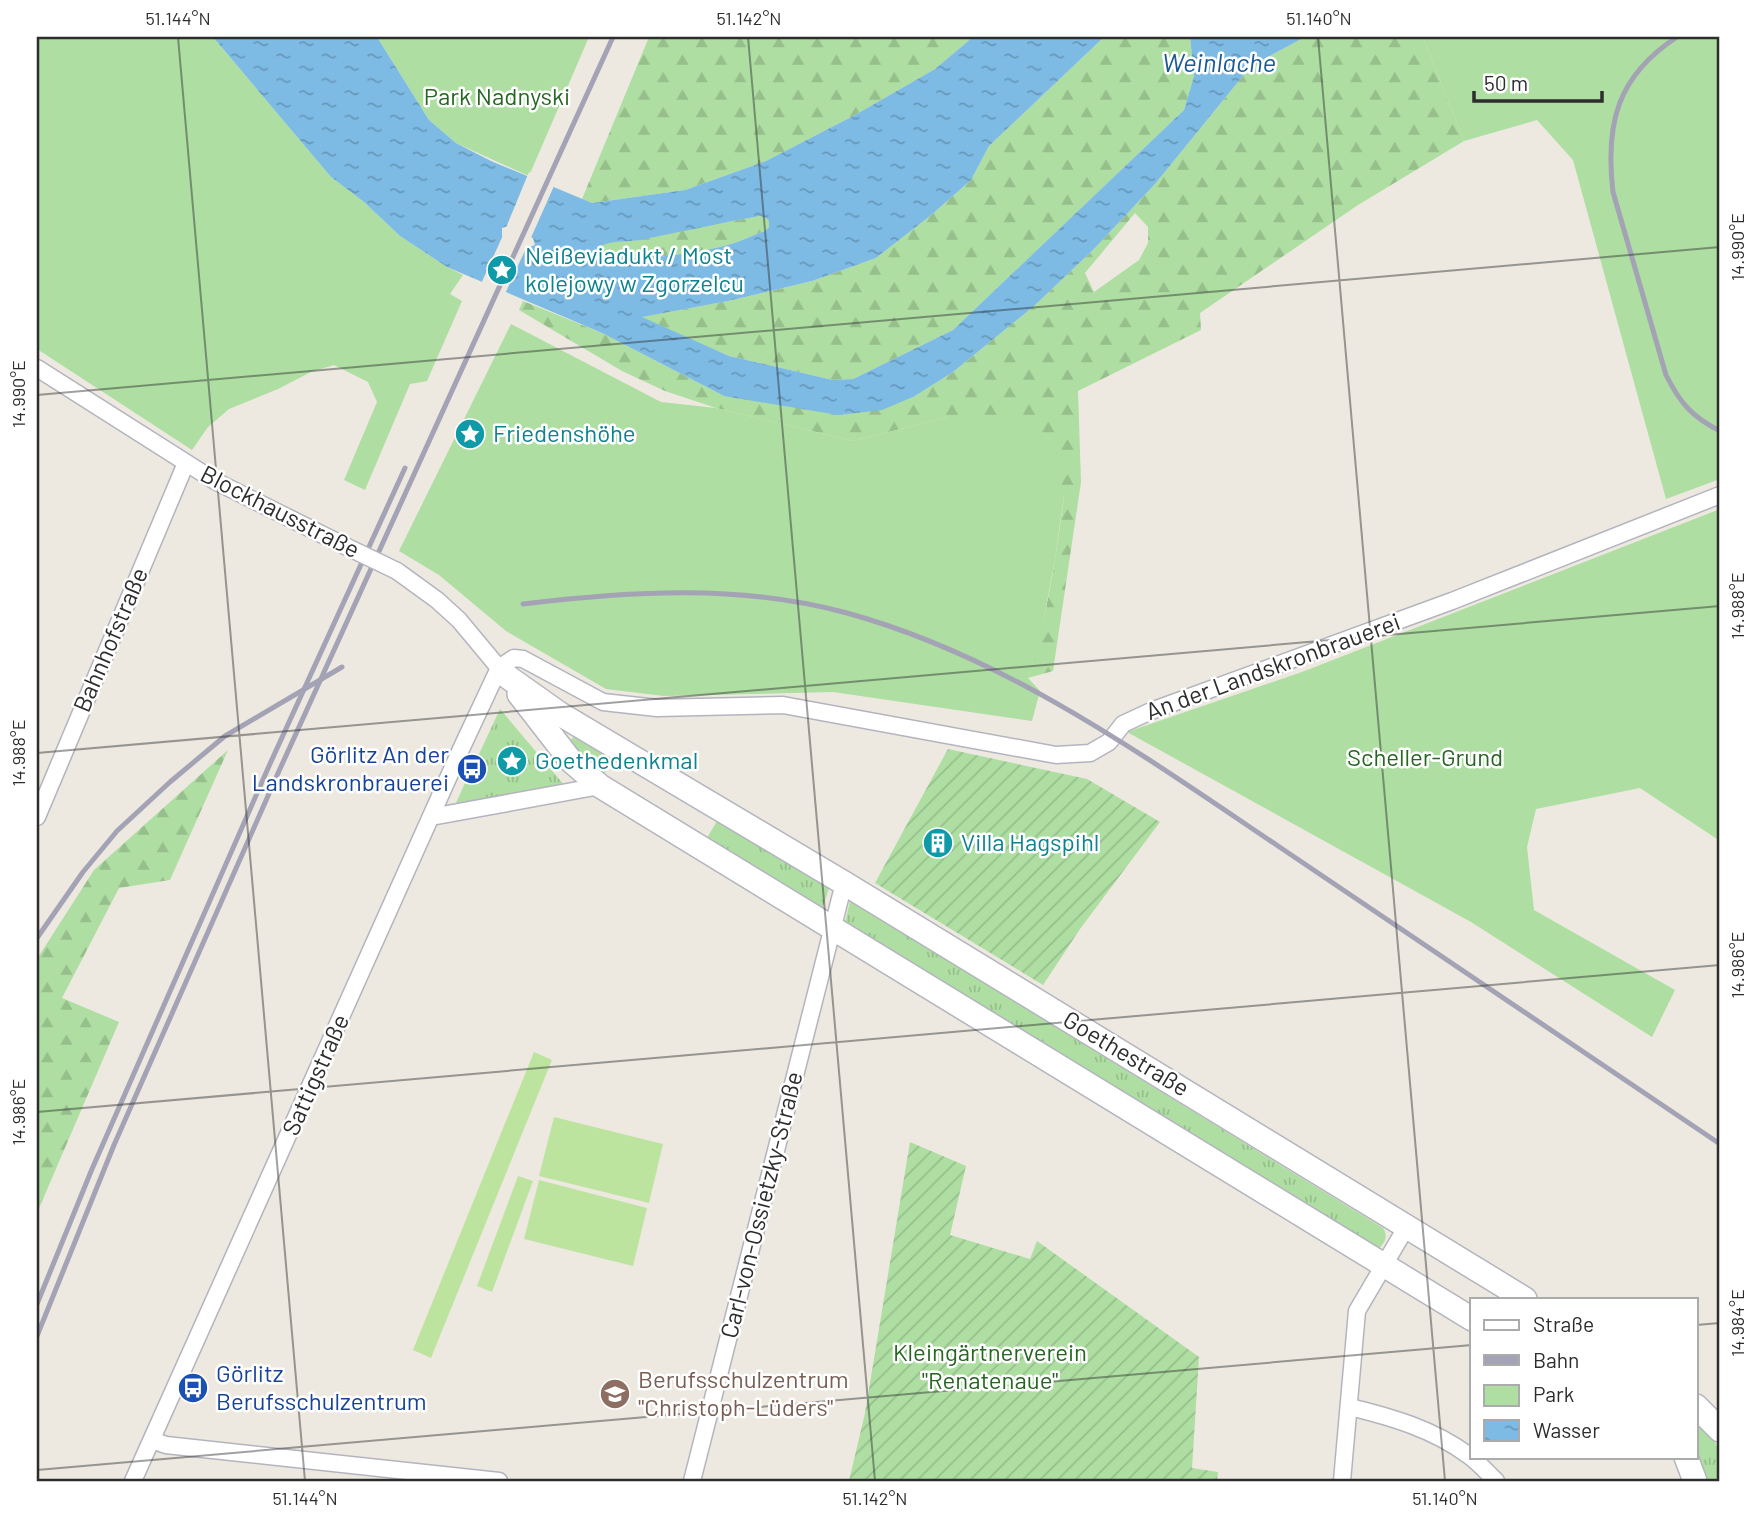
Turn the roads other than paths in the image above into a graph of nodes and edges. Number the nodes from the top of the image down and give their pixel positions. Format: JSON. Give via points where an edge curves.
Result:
{"nodes":[{"id":1,"x":37,"y":368,"type":"edge"},
{"id":2,"x":186,"y":463,"type":"junction"},
{"id":3,"x":1720,"y":495,"type":"edge"},
{"id":4,"x":502,"y":672,"type":"junction"},
{"id":5,"x":600,"y":786,"type":"junction"},
{"id":6,"x":37,"y":817,"type":"edge"},
{"id":7,"x":431,"y":817,"type":"junction"},
{"id":8,"x":844,"y":883,"type":"junction"},
{"id":9,"x":833,"y":928,"type":"junction"},
{"id":10,"x":1407,"y":1226,"type":"junction"},
{"id":11,"x":1383,"y":1265,"type":"junction"},
{"id":12,"x":1523,"y":1298,"type":"edge"},
{"id":13,"x":1470,"y":1318,"type":"edge"},
{"id":14,"x":1350,"y":1407,"type":"junction"},
{"id":15,"x":1698,"y":1408,"type":"edge"},
{"id":16,"x":1720,"y":1430,"type":"edge"},
{"id":17,"x":152,"y":1440,"type":"junction"},
{"id":18,"x":1470,"y":1456,"type":"edge"},
{"id":19,"x":1472,"y":1458,"type":"edge"},
{"id":20,"x":1686,"y":1458,"type":"edge"},
{"id":21,"x":133,"y":1481,"type":"edge"},
{"id":22,"x":499,"y":1481,"type":"edge"},
{"id":23,"x":692,"y":1481,"type":"edge"},
{"id":24,"x":1342,"y":1481,"type":"edge"},
{"id":25,"x":1496,"y":1481,"type":"edge"},
{"id":26,"x":1695,"y":1481,"type":"edge"}],
"edges":[{"from":1,"to":2,"type":"street","name":"Blockhausstraße"},
{"from":2,"to":4,"type":"street","name":"Blockhausstraße","bridge":true,"via":[[397,571],[459,620]]},
{"from":2,"to":6,"type":"street","name":"Bahnhofstraße"},
{"from":3,"to":4,"type":"street","name":"An der Landskronbrauerei","via":[[1452,601],[1151,711],[1123,724],[1108,742],[1090,753],[1041,753],[783,705],[657,708],[603,702],[523,659],[514,658]]},
{"from":4,"to":5,"type":"street","name":"Goethestraße","via":[[571,761]]},
{"from":4,"to":7,"type":"street","name":"Sattigstraße"},
{"from":4,"to":8,"type":"street","name":"Goethestraße","via":[[560,714]]},
{"from":5,"to":7,"type":"street"},
{"from":5,"to":9,"type":"street","name":"Goethestraße"},
{"from":7,"to":17,"type":"street","name":"Sattigstraße"},
{"from":8,"to":9,"type":"street"},
{"from":8,"to":10,"type":"street","name":"Goethestraße"},
{"from":9,"to":11,"type":"street","name":"Goethestraße"},
{"from":9,"to":23,"type":"street","name":"Carl-von-Ossietzky-Straße"},
{"from":10,"to":11,"type":"street"},
{"from":10,"to":12,"type":"street","name":"Goethestraße"},
{"from":11,"to":13,"type":"street","name":"Goethestraße"},
{"from":11,"to":14,"type":"street","via":[[1357,1311]]},
{"from":14,"to":18,"type":"street","via":[[1438,1436]]},
{"from":14,"to":24,"type":"street"},
{"from":15,"to":16,"type":"street"},
{"from":17,"to":21,"type":"street","name":"Sattigstraße"},
{"from":17,"to":22,"type":"street"},
{"from":19,"to":25,"type":"street"},
{"from":20,"to":26,"type":"street"}]}
